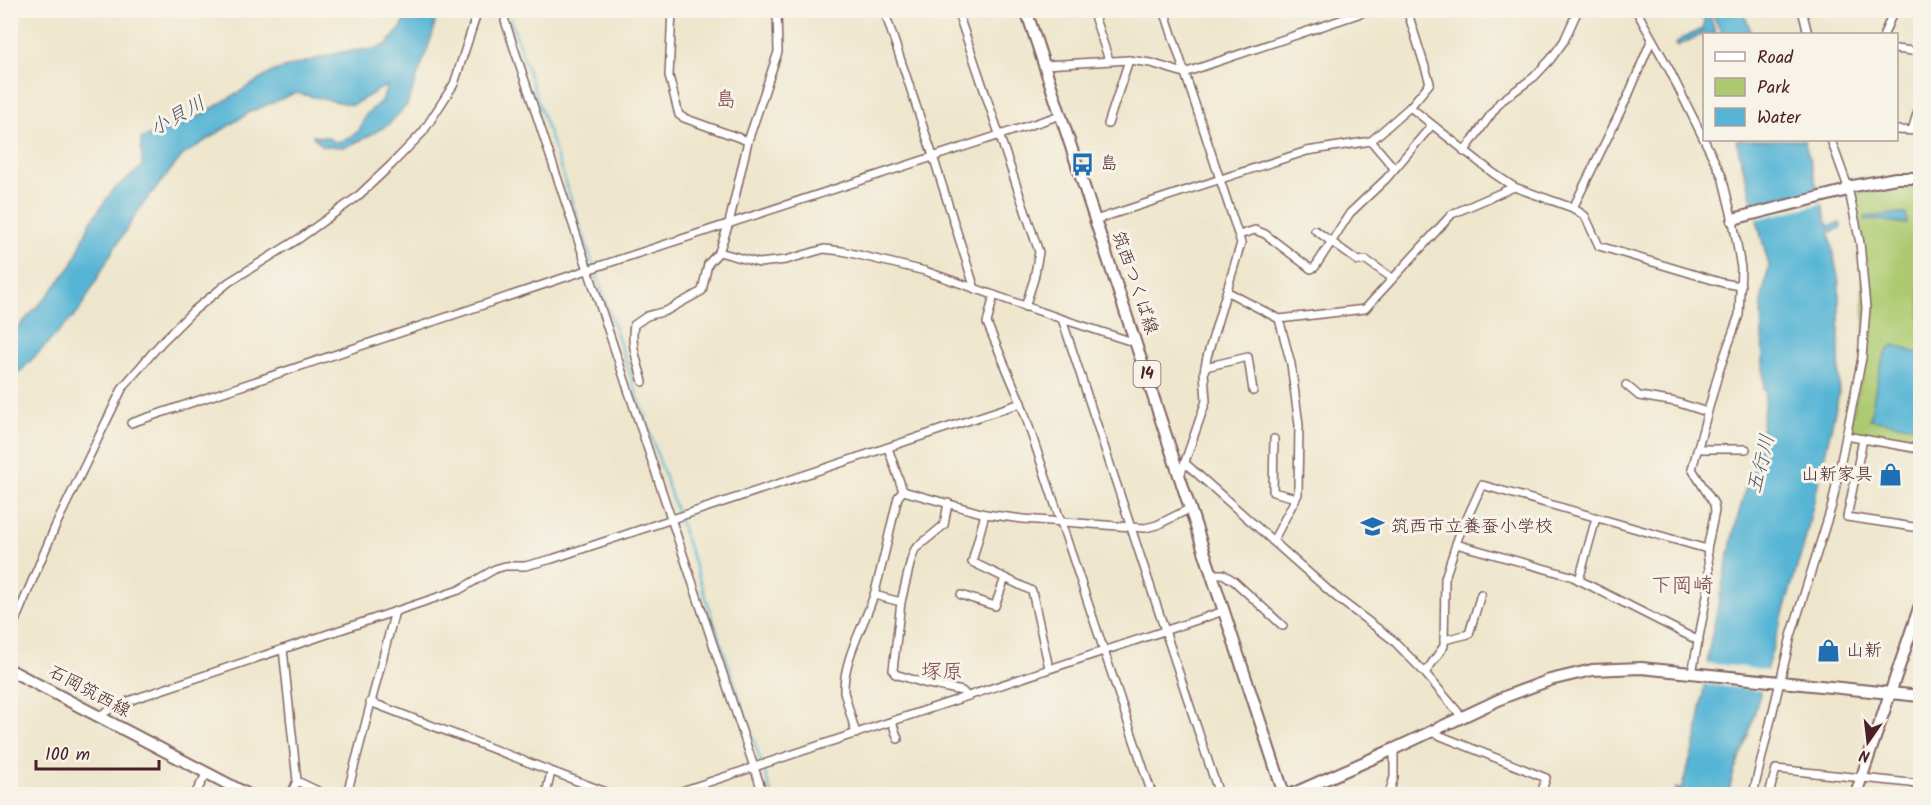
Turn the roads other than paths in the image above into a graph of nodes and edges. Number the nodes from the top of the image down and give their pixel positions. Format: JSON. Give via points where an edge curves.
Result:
{"nodes":[{"id":1,"x":478,"y":10,"type":"edge"},
{"id":2,"x":672,"y":10,"type":"edge"},
{"id":3,"x":777,"y":10,"type":"edge"},
{"id":4,"x":884,"y":10,"type":"edge"},
{"id":5,"x":957,"y":10,"type":"edge"},
{"id":6,"x":1026,"y":10,"type":"edge"},
{"id":7,"x":1092,"y":10,"type":"edge"},
{"id":8,"x":1164,"y":10,"type":"edge"},
{"id":9,"x":1370,"y":10,"type":"edge"},
{"id":10,"x":1407,"y":10,"type":"edge"},
{"id":11,"x":1578,"y":10,"type":"edge"},
{"id":12,"x":1636,"y":10,"type":"edge"},
{"id":13,"x":1802,"y":10,"type":"edge"},
{"id":14,"x":1894,"y":10,"type":"edge"},
{"id":15,"x":505,"y":21,"type":"dead end"},
{"id":16,"x":1808,"y":33,"type":"edge"},
{"id":17,"x":1884,"y":33,"type":"edge"},
{"id":18,"x":1651,"y":41,"type":"junction"},
{"id":19,"x":1898,"y":49,"type":"edge"},
{"id":20,"x":1920,"y":52,"type":"edge"},
{"id":21,"x":1109,"y":60,"type":"junction"},
{"id":22,"x":1129,"y":60,"type":"junction"},
{"id":23,"x":1045,"y":65,"type":"junction"},
{"id":24,"x":1184,"y":73,"type":"junction"},
{"id":25,"x":1920,"y":104,"type":"edge"},
{"id":26,"x":1410,"y":107,"type":"junction"},
{"id":27,"x":1061,"y":116,"type":"junction"},
{"id":28,"x":1108,"y":124,"type":"dead end"},
{"id":29,"x":1432,"y":125,"type":"junction"},
{"id":30,"x":1898,"y":130,"type":"edge"},
{"id":31,"x":1912,"y":130,"type":"junction"},
{"id":32,"x":1920,"y":131,"type":"edge"},
{"id":33,"x":999,"y":135,"type":"junction"},
{"id":34,"x":1703,"y":138,"type":"edge"},
{"id":35,"x":748,"y":141,"type":"junction"},
{"id":36,"x":1371,"y":141,"type":"junction"},
{"id":37,"x":1705,"y":141,"type":"edge"},
{"id":38,"x":1831,"y":141,"type":"edge"},
{"id":39,"x":1464,"y":152,"type":"junction"},
{"id":40,"x":933,"y":156,"type":"junction"},
{"id":41,"x":1394,"y":168,"type":"junction"},
{"id":42,"x":1920,"y":178,"type":"edge"},
{"id":43,"x":1220,"y":180,"type":"junction"},
{"id":44,"x":1515,"y":187,"type":"junction"},
{"id":45,"x":1846,"y":189,"type":"junction"},
{"id":46,"x":1573,"y":208,"type":"junction"},
{"id":47,"x":1735,"y":219,"type":"junction"},
{"id":48,"x":1095,"y":220,"type":"junction"},
{"id":49,"x":729,"y":223,"type":"junction"},
{"id":50,"x":1315,"y":230,"type":"dead end"},
{"id":51,"x":1239,"y":235,"type":"junction"},
{"id":52,"x":1331,"y":241,"type":"junction"},
{"id":53,"x":719,"y":252,"type":"junction"},
{"id":54,"x":592,"y":269,"type":"junction"},
{"id":55,"x":1392,"y":278,"type":"junction"},
{"id":56,"x":1741,"y":286,"type":"junction"},
{"id":57,"x":975,"y":289,"type":"junction"},
{"id":58,"x":1228,"y":292,"type":"junction"},
{"id":59,"x":994,"y":295,"type":"junction"},
{"id":60,"x":1025,"y":307,"type":"junction"},
{"id":61,"x":1279,"y":319,"type":"junction"},
{"id":62,"x":1062,"y":320,"type":"junction"},
{"id":63,"x":1136,"y":343,"type":"junction"},
{"id":64,"x":1205,"y":366,"type":"junction"},
{"id":65,"x":643,"y":382,"type":"dead end"},
{"id":66,"x":1626,"y":385,"type":"dead end"},
{"id":67,"x":1253,"y":391,"type":"dead end"},
{"id":68,"x":1021,"y":403,"type":"junction"},
{"id":69,"x":1707,"y":412,"type":"junction"},
{"id":70,"x":130,"y":423,"type":"dead end"},
{"id":71,"x":1846,"y":436,"type":"junction"},
{"id":72,"x":1274,"y":439,"type":"dead end"},
{"id":73,"x":1863,"y":439,"type":"junction"},
{"id":74,"x":888,"y":448,"type":"junction"},
{"id":75,"x":1698,"y":449,"type":"junction"},
{"id":76,"x":1746,"y":449,"type":"dead end"},
{"id":77,"x":1920,"y":449,"type":"edge"},
{"id":78,"x":1185,"y":463,"type":"junction"},
{"id":79,"x":1180,"y":476,"type":"junction"},
{"id":80,"x":903,"y":491,"type":"junction"},
{"id":81,"x":1296,"y":498,"type":"junction"},
{"id":82,"x":948,"y":503,"type":"junction"},
{"id":83,"x":1191,"y":508,"type":"junction"},
{"id":84,"x":985,"y":514,"type":"junction"},
{"id":85,"x":676,"y":518,"type":"junction"},
{"id":86,"x":1596,"y":518,"type":"junction"},
{"id":87,"x":1062,"y":522,"type":"junction"},
{"id":88,"x":1130,"y":527,"type":"junction"},
{"id":89,"x":1920,"y":528,"type":"edge"},
{"id":90,"x":1273,"y":541,"type":"junction"},
{"id":91,"x":1456,"y":544,"type":"junction"},
{"id":92,"x":1707,"y":549,"type":"junction"},
{"id":93,"x":1212,"y":574,"type":"junction"},
{"id":94,"x":1005,"y":578,"type":"junction"},
{"id":95,"x":1579,"y":580,"type":"junction"},
{"id":96,"x":1481,"y":594,"type":"dead end"},
{"id":97,"x":874,"y":595,"type":"junction"},
{"id":98,"x":961,"y":596,"type":"dead end"},
{"id":99,"x":901,"y":602,"type":"junction"},
{"id":100,"x":1920,"y":605,"type":"edge"},
{"id":101,"x":394,"y":611,"type":"junction"},
{"id":102,"x":1224,"y":611,"type":"junction"},
{"id":103,"x":1283,"y":626,"type":"dead end"},
{"id":104,"x":1165,"y":630,"type":"junction"},
{"id":105,"x":10,"y":633,"type":"edge"},
{"id":106,"x":1444,"y":640,"type":"junction"},
{"id":107,"x":1699,"y":641,"type":"junction"},
{"id":108,"x":283,"y":649,"type":"junction"},
{"id":109,"x":1103,"y":650,"type":"junction"},
{"id":110,"x":1049,"y":668,"type":"junction"},
{"id":111,"x":10,"y":670,"type":"edge"},
{"id":112,"x":1425,"y":673,"type":"junction"},
{"id":113,"x":1695,"y":673,"type":"junction"},
{"id":114,"x":1777,"y":681,"type":"junction"},
{"id":115,"x":1890,"y":692,"type":"junction"},
{"id":116,"x":968,"y":696,"type":"junction"},
{"id":117,"x":1920,"y":696,"type":"edge"},
{"id":118,"x":370,"y":702,"type":"junction"},
{"id":119,"x":99,"y":717,"type":"junction"},
{"id":120,"x":1462,"y":718,"type":"junction"},
{"id":121,"x":892,"y":722,"type":"junction"},
{"id":122,"x":1431,"y":732,"type":"junction"},
{"id":123,"x":856,"y":734,"type":"junction"},
{"id":124,"x":898,"y":739,"type":"dead end"},
{"id":125,"x":1394,"y":749,"type":"junction"},
{"id":126,"x":759,"y":765,"type":"junction"},
{"id":127,"x":551,"y":772,"type":"junction"},
{"id":128,"x":207,"y":773,"type":"junction"},
{"id":129,"x":1861,"y":778,"type":"junction"},
{"id":130,"x":297,"y":781,"type":"junction"},
{"id":131,"x":1919,"y":784,"type":"edge"},
{"id":132,"x":195,"y":795,"type":"edge"},
{"id":133,"x":247,"y":795,"type":"edge"},
{"id":134,"x":291,"y":795,"type":"edge"},
{"id":135,"x":324,"y":795,"type":"edge"},
{"id":136,"x":346,"y":795,"type":"edge"},
{"id":137,"x":546,"y":795,"type":"edge"},
{"id":138,"x":611,"y":795,"type":"edge"},
{"id":139,"x":673,"y":795,"type":"edge"},
{"id":140,"x":763,"y":795,"type":"edge"},
{"id":141,"x":1152,"y":795,"type":"edge"},
{"id":142,"x":1219,"y":795,"type":"edge"},
{"id":143,"x":1284,"y":795,"type":"edge"},
{"id":144,"x":1292,"y":795,"type":"edge"},
{"id":145,"x":1389,"y":795,"type":"edge"},
{"id":146,"x":1541,"y":795,"type":"edge"},
{"id":147,"x":1753,"y":795,"type":"edge"},
{"id":148,"x":1769,"y":795,"type":"edge"},
{"id":149,"x":1856,"y":795,"type":"edge"},
{"id":150,"x":1916,"y":795,"type":"edge"}],
"edges":[{"from":1,"to":105,"type":"street","via":[[454,84],[423,132],[392,165],[357,197],[229,282],[192,312],[123,387]]},
{"from":2,"to":35,"type":"street","via":[[669,76],[679,115]]},
{"from":3,"to":35,"type":"street","via":[[778,52]]},
{"from":4,"to":40,"type":"street"},
{"from":5,"to":33,"type":"street"},
{"from":6,"to":23,"type":"main road","name":"筑西つくば線","number":"14"},
{"from":7,"to":21,"type":"street"},
{"from":8,"to":24,"type":"street"},
{"from":9,"to":24,"type":"street"},
{"from":10,"to":26,"type":"street","via":[[1430,83]]},
{"from":11,"to":39,"type":"street","via":[[1550,60],[1500,102]]},
{"from":12,"to":18,"type":"street"},
{"from":13,"to":16,"type":"street"},
{"from":14,"to":17,"type":"street"},
{"from":15,"to":54,"type":"street"},
{"from":18,"to":34,"type":"street"},
{"from":18,"to":46,"type":"street"},
{"from":19,"to":20,"type":"street"},
{"from":21,"to":22,"type":"street"},
{"from":21,"to":23,"type":"street"},
{"from":22,"to":24,"type":"street"},
{"from":22,"to":28,"type":"street"},
{"from":23,"to":27,"type":"main road","name":"筑西つくば線","number":"14"},
{"from":24,"to":43,"type":"street"},
{"from":25,"to":31,"type":"street"},
{"from":26,"to":29,"type":"street"},
{"from":26,"to":36,"type":"street"},
{"from":27,"to":33,"type":"street"},
{"from":27,"to":48,"type":"main road","name":"筑西つくば線","number":"14"},
{"from":29,"to":39,"type":"street"},
{"from":29,"to":41,"type":"street"},
{"from":30,"to":31,"type":"street"},
{"from":31,"to":32,"type":"street"},
{"from":33,"to":40,"type":"street"},
{"from":33,"to":60,"type":"street","via":[[1039,252]]},
{"from":35,"to":49,"type":"street"},
{"from":36,"to":41,"type":"street"},
{"from":36,"to":43,"type":"street","via":[[1307,151]]},
{"from":37,"to":47,"type":"street","via":[[1722,176]]},
{"from":38,"to":45,"type":"street"},
{"from":39,"to":44,"type":"street"},
{"from":40,"to":49,"type":"street"},
{"from":40,"to":57,"type":"street"},
{"from":41,"to":52,"type":"street","via":[[1350,213]]},
{"from":42,"to":45,"type":"main road","via":[[1896,178]]},
{"from":43,"to":48,"type":"street"},
{"from":43,"to":51,"type":"street"},
{"from":44,"to":46,"type":"street"},
{"from":44,"to":55,"type":"street","via":[[1452,214]]},
{"from":45,"to":47,"type":"main road"},
{"from":45,"to":71,"type":"street","via":[[1860,243],[1866,308],[1862,358]]},
{"from":46,"to":56,"type":"street","via":[[1585,216],[1599,246]]},
{"from":47,"to":56,"type":"street"},
{"from":48,"to":63,"type":"main road","name":"筑西つくば線","number":"14"},
{"from":49,"to":53,"type":"street"},
{"from":49,"to":54,"type":"street"},
{"from":50,"to":52,"type":"street"},
{"from":51,"to":52,"type":"street","via":[[1255,230],[1264,234],[1311,269]]},
{"from":51,"to":58,"type":"street","via":[[1241,243]]},
{"from":52,"to":55,"type":"street","via":[[1358,261],[1366,260]]},
{"from":53,"to":57,"type":"street","via":[[759,263],[824,249],[842,251],[924,271]]},
{"from":53,"to":65,"type":"street","via":[[708,264],[702,291],[634,325],[632,336]]},
{"from":54,"to":70,"type":"street"},
{"from":54,"to":85,"type":"street"},
{"from":55,"to":61,"type":"street","via":[[1365,309]]},
{"from":56,"to":69,"type":"street","via":[[1739,315]]},
{"from":57,"to":59,"type":"street"},
{"from":58,"to":61,"type":"street"},
{"from":58,"to":64,"type":"street"},
{"from":59,"to":60,"type":"street"},
{"from":59,"to":68,"type":"street","via":[[987,323]]},
{"from":60,"to":62,"type":"street"},
{"from":61,"to":81,"type":"street","via":[[1291,364],[1299,425]]},
{"from":62,"to":63,"type":"street"},
{"from":62,"to":88,"type":"street"},
{"from":63,"to":79,"type":"main road","name":"筑西つくば線","number":"14"},
{"from":64,"to":67,"type":"street","via":[[1248,357]]},
{"from":64,"to":78,"type":"street","via":[[1206,401]]},
{"from":66,"to":69,"type":"street","via":[[1639,396]]},
{"from":68,"to":74,"type":"street"},
{"from":68,"to":87,"type":"street"},
{"from":69,"to":75,"type":"street"},
{"from":71,"to":73,"type":"street"},
{"from":71,"to":114,"type":"street","via":[[1832,505]]},
{"from":72,"to":81,"type":"street","via":[[1273,492]]},
{"from":73,"to":77,"type":"street"},
{"from":73,"to":89,"type":"street","via":[[1847,517]]},
{"from":74,"to":80,"type":"street"},
{"from":74,"to":85,"type":"street"},
{"from":75,"to":76,"type":"street"},
{"from":75,"to":92,"type":"street","via":[[1692,469],[1715,511]]},
{"from":78,"to":79,"type":"street"},
{"from":78,"to":90,"type":"street"},
{"from":79,"to":83,"type":"main road","name":"筑西つくば線","number":"14"},
{"from":80,"to":82,"type":"street"},
{"from":80,"to":97,"type":"street","via":[[898,497]]},
{"from":81,"to":90,"type":"street"},
{"from":82,"to":84,"type":"street"},
{"from":82,"to":99,"type":"street","via":[[944,525],[915,549]]},
{"from":83,"to":88,"type":"street","via":[[1157,525]]},
{"from":83,"to":93,"type":"main road","name":"筑西つくば線","number":"14"},
{"from":84,"to":87,"type":"street"},
{"from":84,"to":94,"type":"street","via":[[972,562]]},
{"from":85,"to":101,"type":"street","via":[[536,564],[495,569],[459,590]]},
{"from":85,"to":126,"type":"street"},
{"from":86,"to":91,"type":"street","via":[[1482,485]]},
{"from":86,"to":92,"type":"street"},
{"from":86,"to":95,"type":"street"},
{"from":87,"to":88,"type":"street"},
{"from":87,"to":109,"type":"street"},
{"from":88,"to":104,"type":"street"},
{"from":90,"to":112,"type":"street","via":[[1336,597],[1393,640]]},
{"from":91,"to":95,"type":"street"},
{"from":91,"to":106,"type":"street","via":[[1445,578]]},
{"from":92,"to":107,"type":"street","via":[[1710,580]]},
{"from":93,"to":102,"type":"main road","name":"筑西つくば線","number":"14"},
{"from":93,"to":103,"type":"street","via":[[1223,573],[1234,580]]},
{"from":94,"to":98,"type":"street","via":[[995,606]]},
{"from":94,"to":110,"type":"street","via":[[1032,591]]},
{"from":95,"to":107,"type":"street"},
{"from":96,"to":106,"type":"street","via":[[1469,634]]},
{"from":97,"to":99,"type":"street"},
{"from":97,"to":123,"type":"street","via":[[844,685]]},
{"from":99,"to":116,"type":"street","via":[[892,665],[895,674],[962,691]]},
{"from":100,"to":115,"type":"main road"},
{"from":101,"to":108,"type":"street"},
{"from":101,"to":118,"type":"street"},
{"from":102,"to":104,"type":"street"},
{"from":102,"to":143,"type":"main road","name":"筑西つくば線","number":"14"},
{"from":104,"to":109,"type":"street"},
{"from":104,"to":142,"type":"street"},
{"from":106,"to":112,"type":"street"},
{"from":107,"to":113,"type":"street"},
{"from":108,"to":119,"type":"street","via":[[134,699]]},
{"from":108,"to":130,"type":"street"},
{"from":109,"to":110,"type":"street"},
{"from":109,"to":141,"type":"street"},
{"from":110,"to":116,"type":"street"},
{"from":111,"to":119,"type":"main road","name":"石岡筑西線"},
{"from":112,"to":120,"type":"street"},
{"from":113,"to":114,"type":"main road"},
{"from":113,"to":120,"type":"main road","via":[[1616,668],[1568,674],[1507,696]]},
{"from":114,"to":115,"type":"main road"},
{"from":114,"to":147,"type":"street"},
{"from":115,"to":117,"type":"main road"},
{"from":115,"to":129,"type":"main road"},
{"from":116,"to":121,"type":"street"},
{"from":118,"to":127,"type":"street"},
{"from":118,"to":136,"type":"street"},
{"from":119,"to":128,"type":"main road","name":"石岡筑西線"},
{"from":120,"to":122,"type":"main road"},
{"from":121,"to":123,"type":"street"},
{"from":121,"to":124,"type":"street"},
{"from":122,"to":125,"type":"main road"},
{"from":122,"to":146,"type":"street","via":[[1546,778]]},
{"from":123,"to":126,"type":"street"},
{"from":125,"to":144,"type":"main road"},
{"from":125,"to":145,"type":"street","via":[[1394,777]]},
{"from":126,"to":139,"type":"street"},
{"from":126,"to":140,"type":"street"},
{"from":127,"to":137,"type":"street"},
{"from":127,"to":138,"type":"street"},
{"from":128,"to":132,"type":"street"},
{"from":128,"to":133,"type":"main road","name":"石岡筑西線"},
{"from":129,"to":131,"type":"street"},
{"from":129,"to":148,"type":"street","via":[[1776,769]]},
{"from":129,"to":149,"type":"main road"},
{"from":130,"to":134,"type":"street"},
{"from":130,"to":135,"type":"street"},
{"from":131,"to":150,"type":"street"}]}
